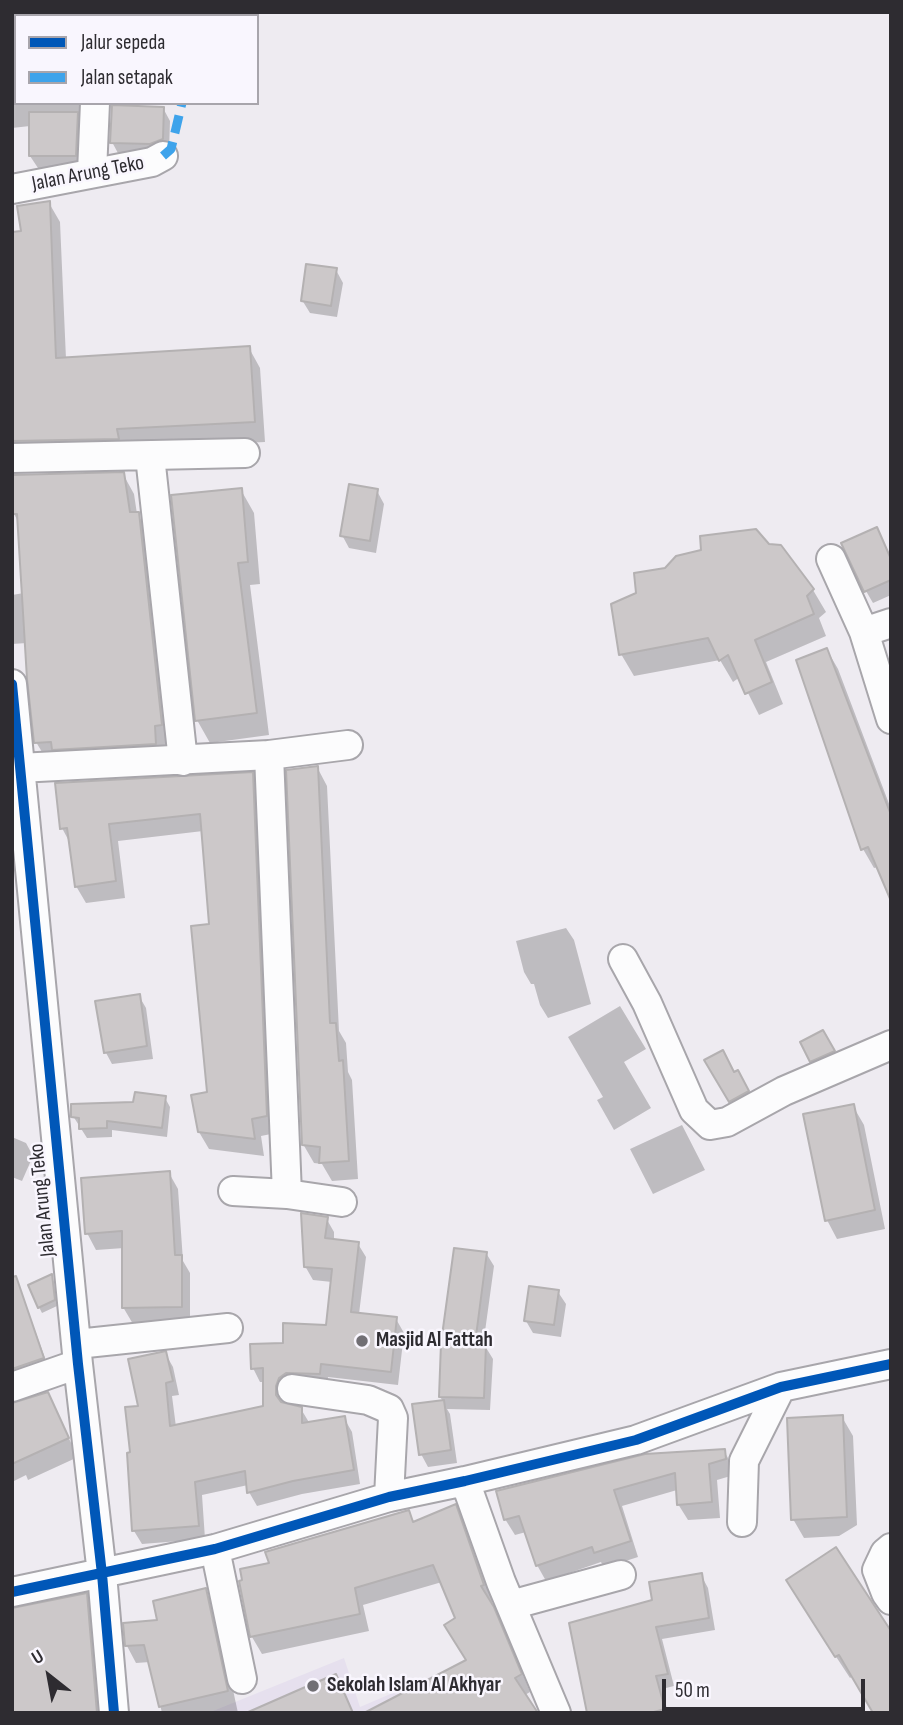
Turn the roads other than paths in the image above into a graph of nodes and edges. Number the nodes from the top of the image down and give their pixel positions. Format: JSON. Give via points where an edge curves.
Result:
{"nodes":[{"id":1,"x":95,"y":105,"type":"edge"},
{"id":2,"x":163,"y":156,"type":"dead end"},
{"id":3,"x":92,"y":172,"type":"junction"},
{"id":4,"x":12,"y":189,"type":"edge"},
{"id":5,"x":245,"y":453,"type":"dead end"},
{"id":6,"x":150,"y":456,"type":"junction"},
{"id":7,"x":12,"y":458,"type":"edge"},
{"id":8,"x":831,"y":559,"type":"dead end"},
{"id":9,"x":891,"y":623,"type":"edge"},
{"id":10,"x":864,"y":632,"type":"junction"},
{"id":11,"x":12,"y":684,"type":"edge"},
{"id":12,"x":891,"y":719,"type":"edge"},
{"id":13,"x":348,"y":745,"type":"dead end"},
{"id":14,"x":269,"y":755,"type":"junction"},
{"id":15,"x":183,"y":761,"type":"junction"},
{"id":16,"x":16,"y":767,"type":"edge"},
{"id":17,"x":623,"y":959,"type":"dead end"},
{"id":18,"x":891,"y":1045,"type":"edge"},
{"id":19,"x":233,"y":1191,"type":"dead end"},
{"id":20,"x":287,"y":1194,"type":"junction"},
{"id":21,"x":342,"y":1202,"type":"dead end"},
{"id":22,"x":229,"y":1328,"type":"dead end"},
{"id":23,"x":78,"y":1354,"type":"junction"},
{"id":24,"x":891,"y":1364,"type":"edge"},
{"id":25,"x":781,"y":1387,"type":"junction"},
{"id":26,"x":12,"y":1388,"type":"edge"},
{"id":27,"x":292,"y":1389,"type":"dead end"},
{"id":28,"x":464,"y":1481,"type":"junction"},
{"id":29,"x":389,"y":1497,"type":"junction"},
{"id":30,"x":742,"y":1522,"type":"dead end"},
{"id":31,"x":891,"y":1548,"type":"edge"},
{"id":32,"x":215,"y":1549,"type":"junction"},
{"id":33,"x":102,"y":1574,"type":"junction"},
{"id":34,"x":621,"y":1575,"type":"dead end"},
{"id":35,"x":12,"y":1592,"type":"edge"},
{"id":36,"x":891,"y":1600,"type":"edge"},
{"id":37,"x":511,"y":1605,"type":"junction"},
{"id":38,"x":242,"y":1679,"type":"dead end"},
{"id":39,"x":114,"y":1713,"type":"edge"},
{"id":40,"x":556,"y":1713,"type":"edge"}],
"edges":[{"from":1,"to":3,"type":"street"},
{"from":2,"to":3,"type":"street","name":"Jalan Arung Teko"},
{"from":3,"to":4,"type":"street","name":"Jalan Arung Teko"},
{"from":5,"to":6,"type":"street"},
{"from":6,"to":7,"type":"street"},
{"from":6,"to":15,"type":"street"},
{"from":8,"to":10,"type":"street"},
{"from":9,"to":10,"type":"street"},
{"from":10,"to":12,"type":"street"},
{"from":11,"to":16,"type":"street","name":"Jalan Arung Teko"},
{"from":13,"to":14,"type":"street"},
{"from":14,"to":15,"type":"street"},
{"from":14,"to":20,"type":"street"},
{"from":15,"to":16,"type":"street"},
{"from":16,"to":23,"type":"street","name":"Jalan Arung Teko"},
{"from":17,"to":18,"type":"street","via":[[694,1110],[710,1125],[727,1122],[784,1091]]},
{"from":19,"to":20,"type":"street"},
{"from":20,"to":21,"type":"street"},
{"from":22,"to":23,"type":"street"},
{"from":23,"to":26,"type":"street"},
{"from":23,"to":33,"type":"street","name":"Jalan Arung Teko"},
{"from":24,"to":25,"type":"street"},
{"from":25,"to":28,"type":"street","via":[[636,1440]]},
{"from":25,"to":30,"type":"street","via":[[744,1461]]},
{"from":27,"to":29,"type":"street","via":[[368,1400],[389,1409],[393,1418]]},
{"from":28,"to":29,"type":"street"},
{"from":28,"to":37,"type":"street"},
{"from":29,"to":32,"type":"street"},
{"from":31,"to":36,"type":"street","via":[[877,1570]]},
{"from":32,"to":33,"type":"street"},
{"from":32,"to":38,"type":"street"},
{"from":33,"to":35,"type":"street"},
{"from":33,"to":39,"type":"street","name":"Jalan Arung Teko"},
{"from":34,"to":37,"type":"street"},
{"from":37,"to":40,"type":"street"}]}
